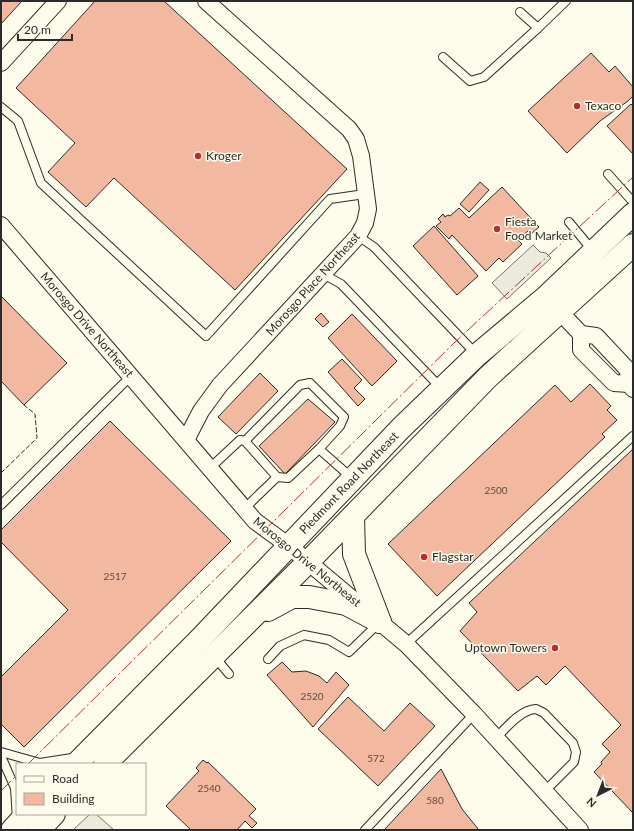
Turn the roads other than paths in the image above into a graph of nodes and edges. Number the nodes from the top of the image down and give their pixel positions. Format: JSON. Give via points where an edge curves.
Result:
{"nodes":[{"id":1,"x":58,"y":1,"type":"edge"},
{"id":2,"x":206,"y":1,"type":"edge"},
{"id":3,"x":566,"y":1,"type":"edge"},
{"id":4,"x":520,"y":12,"type":"dead end"},
{"id":5,"x":538,"y":28,"type":"junction"},
{"id":6,"x":443,"y":57,"type":"dead end"},
{"id":7,"x":1,"y":63,"type":"edge"},
{"id":8,"x":1,"y":107,"type":"edge"},
{"id":9,"x":608,"y":174,"type":"dead end"},
{"id":10,"x":366,"y":194,"type":"junction"},
{"id":11,"x":633,"y":202,"type":"edge"},
{"id":12,"x":633,"y":214,"type":"edge"},
{"id":13,"x":568,"y":222,"type":"dead end"},
{"id":14,"x":1,"y":225,"type":"edge"},
{"id":15,"x":358,"y":236,"type":"junction"},
{"id":16,"x":633,"y":245,"type":"edge"},
{"id":17,"x":594,"y":252,"type":"junction"},
{"id":18,"x":323,"y":274,"type":"junction"},
{"id":19,"x":560,"y":312,"type":"junction"},
{"id":20,"x":477,"y":355,"type":"junction"},
{"id":21,"x":131,"y":376,"type":"junction"},
{"id":22,"x":631,"y":386,"type":"edge"},
{"id":23,"x":442,"y":388,"type":"junction"},
{"id":24,"x":633,"y":436,"type":"edge"},
{"id":25,"x":186,"y":440,"type":"junction"},
{"id":26,"x":245,"y":441,"type":"junction"},
{"id":27,"x":319,"y":449,"type":"junction"},
{"id":28,"x":210,"y":468,"type":"junction"},
{"id":29,"x":277,"y":477,"type":"junction"},
{"id":30,"x":353,"y":478,"type":"junction"},
{"id":31,"x":1,"y":505,"type":"edge"},
{"id":32,"x":245,"y":508,"type":"junction"},
{"id":33,"x":353,"y":516,"type":"junction"},
{"id":34,"x":288,"y":546,"type":"junction"},
{"id":35,"x":308,"y":562,"type":"junction"},
{"id":36,"x":253,"y":617,"type":"junction"},
{"id":37,"x":380,"y":622,"type":"junction"},
{"id":38,"x":406,"y":644,"type":"junction"},
{"id":39,"x":214,"y":656,"type":"junction"},
{"id":40,"x":268,"y":659,"type":"dead end"},
{"id":41,"x":229,"y":674,"type":"dead end"},
{"id":42,"x":474,"y":714,"type":"junction"},
{"id":43,"x":496,"y":738,"type":"junction"},
{"id":44,"x":1,"y":752,"type":"edge"},
{"id":45,"x":1,"y":756,"type":"edge"},
{"id":46,"x":80,"y":760,"type":"edge"},
{"id":47,"x":106,"y":763,"type":"edge"},
{"id":48,"x":545,"y":791,"type":"junction"},
{"id":49,"x":16,"y":797,"type":"edge"},
{"id":50,"x":53,"y":815,"type":"edge"},
{"id":51,"x":39,"y":830,"type":"edge"},
{"id":52,"x":365,"y":830,"type":"edge"},
{"id":53,"x":580,"y":830,"type":"edge"}],
"edges":[{"from":1,"to":7,"type":"street"},
{"from":2,"to":10,"type":"street","name":"Morosgo Place Northeast","via":[[349,129],[358,144]]},
{"from":3,"to":5,"type":"lane"},
{"from":4,"to":5,"type":"lane"},
{"from":5,"to":6,"type":"lane","via":[[484,77],[470,81]]},
{"from":8,"to":10,"type":"lane","via":[[18,121],[41,183],[206,336],[330,199]]},
{"from":9,"to":11,"type":"lane"},
{"from":10,"to":15,"type":"street","name":"Morosgo Place Northeast","via":[[368,209],[365,223]]},
{"from":12,"to":17,"type":"main road","name":"Piedmont Road Northeast"},
{"from":13,"to":17,"type":"lane"},
{"from":14,"to":21,"type":"street","name":"Morosgo Drive Northeast"},
{"from":15,"to":18,"type":"street","name":"Morosgo Place Northeast"},
{"from":15,"to":20,"type":"lane","via":[[374,247]]},
{"from":16,"to":19,"type":"main road"},
{"from":17,"to":20,"type":"main road","name":"Piedmont Road Northeast","via":[[546,297]]},
{"from":18,"to":23,"type":"lane","via":[[341,284]]},
{"from":18,"to":25,"type":"street","name":"Morosgo Place Northeast","via":[[220,385],[201,411]]},
{"from":19,"to":22,"type":"street","via":[[581,334],[581,350],[614,383]]},
{"from":19,"to":33,"type":"main road","via":[[488,377]]},
{"from":20,"to":23,"type":"main road","name":"Piedmont Road Northeast"},
{"from":21,"to":25,"type":"street","name":"Morosgo Drive Northeast"},
{"from":21,"to":31,"type":"lane"},
{"from":23,"to":30,"type":"main road","name":"Piedmont Road Northeast"},
{"from":24,"to":38,"type":"lane"},
{"from":25,"to":28,"type":"street","name":"Morosgo Drive Northeast"},
{"from":26,"to":27,"type":"lane","via":[[300,385],[310,384],[344,417],[340,426]]},
{"from":26,"to":28,"type":"lane","via":[[240,440]]},
{"from":26,"to":29,"type":"lane"},
{"from":27,"to":29,"type":"lane","via":[[288,478]]},
{"from":27,"to":30,"type":"lane"},
{"from":28,"to":32,"type":"street","name":"Morosgo Drive Northeast"},
{"from":29,"to":32,"type":"lane"},
{"from":30,"to":34,"type":"main road","name":"Piedmont Road Northeast"},
{"from":32,"to":34,"type":"street","name":"Morosgo Drive Northeast","via":[[255,521]]},
{"from":33,"to":35,"type":"main road"},
{"from":33,"to":37,"type":"main road","via":[[354,554]]},
{"from":34,"to":35,"type":"street","name":"Morosgo Drive Northeast"},
{"from":34,"to":46,"type":"main road","name":"Piedmont Road Northeast"},
{"from":35,"to":36,"type":"main road"},
{"from":35,"to":37,"type":"street","name":"Morosgo Drive Northeast"},
{"from":36,"to":37,"type":"main road","via":[[292,597],[309,597],[346,604]]},
{"from":36,"to":39,"type":"main road"},
{"from":37,"to":38,"type":"street","name":"Morosgo Drive Northeast"},
{"from":37,"to":40,"type":"lane","via":[[349,652],[329,640],[304,635],[280,646]]},
{"from":38,"to":42,"type":"street","name":"Morosgo Drive Northeast"},
{"from":39,"to":41,"type":"lane"},
{"from":39,"to":47,"type":"main road"},
{"from":42,"to":43,"type":"street","name":"Morosgo Drive Northeast"},
{"from":42,"to":52,"type":"lane"},
{"from":43,"to":48,"type":"street","name":"Morosgo Drive Northeast"},
{"from":43,"to":48,"type":"lane","via":[[521,714],[536,708],[573,743],[576,752],[574,762]]},
{"from":44,"to":46,"type":"lane","via":[[40,763]]},
{"from":45,"to":49,"type":"lane","via":[[15,788]]},
{"from":48,"to":53,"type":"street","name":"Morosgo Drive Northeast"},
{"from":50,"to":51,"type":"main road"}]}
